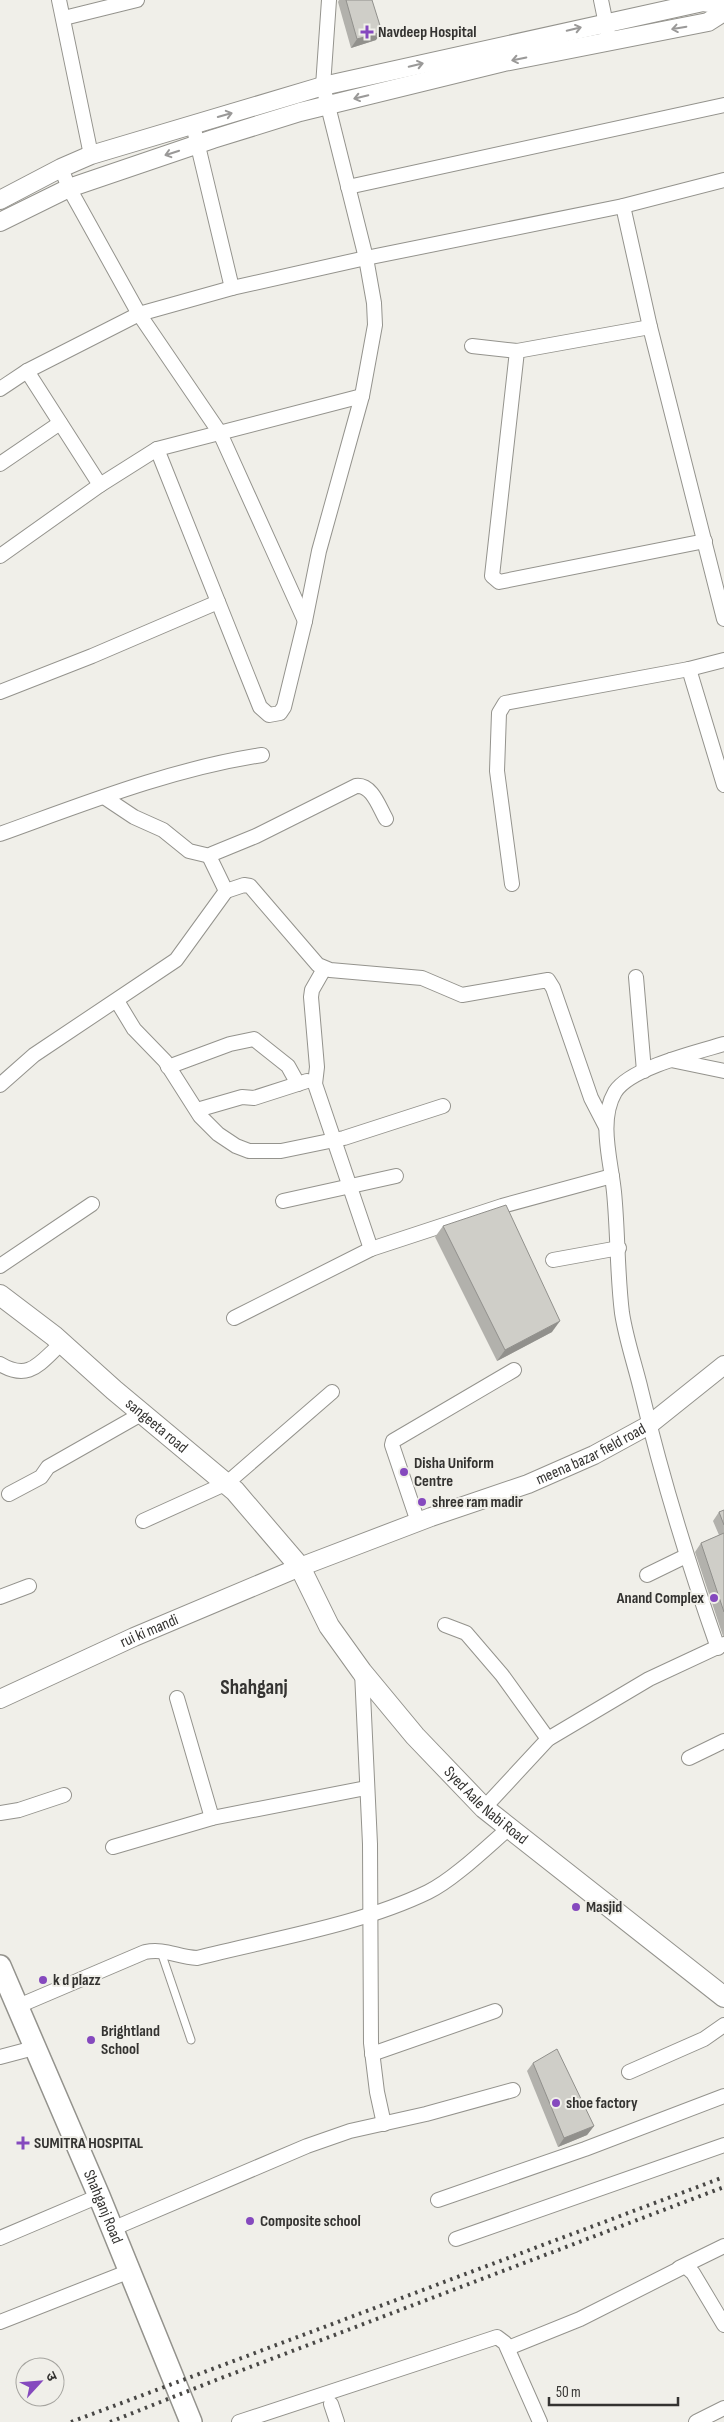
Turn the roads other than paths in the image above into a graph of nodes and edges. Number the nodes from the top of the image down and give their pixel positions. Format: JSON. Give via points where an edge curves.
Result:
{"nodes":[{"id":1,"x":59,"y":0,"type":"edge"},
{"id":2,"x":137,"y":0,"type":"edge"},
{"id":3,"x":329,"y":0,"type":"edge"},
{"id":4,"x":601,"y":0,"type":"edge"},
{"id":5,"x":724,"y":5,"type":"edge"},
{"id":6,"x":663,"y":6,"type":"edge"},
{"id":7,"x":724,"y":12,"type":"edge"},
{"id":8,"x":64,"y":18,"type":"junction"},
{"id":9,"x":606,"y":22,"type":"junction"},
{"id":10,"x":609,"y":40,"type":"junction"},
{"id":11,"x":323,"y":86,"type":"junction"},
{"id":12,"x":327,"y":105,"type":"junction"},
{"id":13,"x":724,"y":105,"type":"edge"},
{"id":14,"x":193,"y":125,"type":"junction"},
{"id":15,"x":198,"y":145,"type":"junction"},
{"id":16,"x":91,"y":155,"type":"junction"},
{"id":17,"x":61,"y":168,"type":"junction"},
{"id":18,"x":724,"y":180,"type":"edge"},
{"id":19,"x":348,"y":187,"type":"junction"},
{"id":20,"x":69,"y":188,"type":"junction"},
{"id":21,"x":0,"y":200,"type":"edge"},
{"id":22,"x":624,"y":206,"type":"junction"},
{"id":23,"x":0,"y":222,"type":"edge"},
{"id":24,"x":366,"y":258,"type":"junction"},
{"id":25,"x":232,"y":288,"type":"junction"},
{"id":26,"x":140,"y":314,"type":"junction"},
{"id":27,"x":650,"y":327,"type":"junction"},
{"id":28,"x":472,"y":346,"type":"dead end"},
{"id":29,"x":517,"y":351,"type":"junction"},
{"id":30,"x":27,"y":371,"type":"junction"},
{"id":31,"x":0,"y":388,"type":"edge"},
{"id":32,"x":362,"y":396,"type":"junction"},
{"id":33,"x":60,"y":423,"type":"junction"},
{"id":34,"x":220,"y":432,"type":"junction"},
{"id":35,"x":157,"y":449,"type":"junction"},
{"id":36,"x":0,"y":464,"type":"edge"},
{"id":37,"x":100,"y":485,"type":"junction"},
{"id":38,"x":705,"y":541,"type":"junction"},
{"id":39,"x":0,"y":556,"type":"edge"},
{"id":40,"x":218,"y":602,"type":"junction"},
{"id":41,"x":724,"y":619,"type":"edge"},
{"id":42,"x":305,"y":621,"type":"junction"},
{"id":43,"x":724,"y":660,"type":"edge"},
{"id":44,"x":689,"y":669,"type":"junction"},
{"id":45,"x":0,"y":692,"type":"edge"},
{"id":46,"x":262,"y":756,"type":"dead end"},
{"id":47,"x":724,"y":785,"type":"edge"},
{"id":48,"x":104,"y":797,"type":"junction"},
{"id":49,"x":386,"y":819,"type":"dead end"},
{"id":50,"x":0,"y":834,"type":"edge"},
{"id":51,"x":210,"y":856,"type":"junction"},
{"id":52,"x":512,"y":884,"type":"dead end"},
{"id":53,"x":226,"y":891,"type":"junction"},
{"id":54,"x":324,"y":968,"type":"junction"},
{"id":55,"x":636,"y":977,"type":"dead end"},
{"id":56,"x":116,"y":1001,"type":"junction"},
{"id":57,"x":724,"y":1044,"type":"edge"},
{"id":58,"x":669,"y":1060,"type":"junction"},
{"id":59,"x":168,"y":1066,"type":"junction"},
{"id":60,"x":644,"y":1071,"type":"junction"},
{"id":61,"x":724,"y":1071,"type":"edge"},
{"id":62,"x":314,"y":1079,"type":"junction"},
{"id":63,"x":298,"y":1084,"type":"junction"},
{"id":64,"x":0,"y":1085,"type":"edge"},
{"id":65,"x":443,"y":1106,"type":"dead end"},
{"id":66,"x":197,"y":1110,"type":"junction"},
{"id":67,"x":606,"y":1127,"type":"junction"},
{"id":68,"x":332,"y":1140,"type":"junction"},
{"id":69,"x":396,"y":1176,"type":"dead end"},
{"id":70,"x":612,"y":1176,"type":"junction"},
{"id":71,"x":349,"y":1187,"type":"junction"},
{"id":72,"x":283,"y":1201,"type":"dead end"},
{"id":73,"x":92,"y":1204,"type":"dead end"},
{"id":74,"x":619,"y":1248,"type":"junction"},
{"id":75,"x":371,"y":1249,"type":"junction"},
{"id":76,"x":553,"y":1260,"type":"dead end"},
{"id":77,"x":0,"y":1266,"type":"edge"},
{"id":78,"x":0,"y":1295,"type":"edge"},
{"id":79,"x":234,"y":1318,"type":"dead end"},
{"id":80,"x":62,"y":1343,"type":"junction"},
{"id":81,"x":0,"y":1364,"type":"edge"},
{"id":82,"x":724,"y":1365,"type":"edge"},
{"id":83,"x":514,"y":1370,"type":"dead end"},
{"id":84,"x":332,"y":1392,"type":"dead end"},
{"id":85,"x":143,"y":1413,"type":"junction"},
{"id":86,"x":649,"y":1425,"type":"junction"},
{"id":87,"x":227,"y":1483,"type":"junction"},
{"id":88,"x":9,"y":1494,"type":"dead end"},
{"id":89,"x":143,"y":1521,"type":"dead end"},
{"id":90,"x":418,"y":1522,"type":"junction"},
{"id":91,"x":686,"y":1556,"type":"junction"},
{"id":92,"x":300,"y":1567,"type":"junction"},
{"id":93,"x":647,"y":1575,"type":"dead end"},
{"id":94,"x":29,"y":1586,"type":"dead end"},
{"id":95,"x":0,"y":1597,"type":"edge"},
{"id":96,"x":445,"y":1625,"type":"dead end"},
{"id":97,"x":721,"y":1646,"type":"edge"},
{"id":98,"x":362,"y":1672,"type":"junction"},
{"id":99,"x":176,"y":1698,"type":"dead end"},
{"id":100,"x":0,"y":1699,"type":"edge"},
{"id":101,"x":548,"y":1739,"type":"junction"},
{"id":102,"x":724,"y":1741,"type":"edge"},
{"id":103,"x":689,"y":1758,"type":"dead end"},
{"id":104,"x":366,"y":1788,"type":"junction"},
{"id":105,"x":64,"y":1795,"type":"dead end"},
{"id":106,"x":484,"y":1808,"type":"junction"},
{"id":107,"x":0,"y":1813,"type":"edge"},
{"id":108,"x":212,"y":1818,"type":"junction"},
{"id":109,"x":509,"y":1828,"type":"junction"},
{"id":110,"x":114,"y":1847,"type":"dead end"},
{"id":111,"x":370,"y":1915,"type":"junction"},
{"id":112,"x":160,"y":1949,"type":"junction"},
{"id":113,"x":0,"y":1966,"type":"edge"},
{"id":114,"x":724,"y":1997,"type":"edge"},
{"id":115,"x":16,"y":2007,"type":"junction"},
{"id":116,"x":495,"y":2011,"type":"dead end"},
{"id":117,"x":724,"y":2025,"type":"edge"},
{"id":118,"x":191,"y":2040,"type":"dead end"},
{"id":119,"x":34,"y":2048,"type":"junction"},
{"id":120,"x":372,"y":2054,"type":"junction"},
{"id":121,"x":0,"y":2057,"type":"edge"},
{"id":122,"x":629,"y":2072,"type":"dead end"},
{"id":123,"x":512,"y":2090,"type":"dead end"},
{"id":124,"x":724,"y":2096,"type":"edge"},
{"id":125,"x":384,"y":2124,"type":"junction"},
{"id":126,"x":724,"y":2144,"type":"edge"},
{"id":127,"x":99,"y":2196,"type":"junction"},
{"id":128,"x":438,"y":2200,"type":"dead end"},
{"id":129,"x":112,"y":2229,"type":"junction"},
{"id":130,"x":0,"y":2238,"type":"edge"},
{"id":131,"x":456,"y":2239,"type":"dead end"},
{"id":132,"x":724,"y":2246,"type":"edge"},
{"id":133,"x":680,"y":2268,"type":"junction"},
{"id":134,"x":130,"y":2271,"type":"junction"},
{"id":135,"x":0,"y":2322,"type":"edge"},
{"id":136,"x":724,"y":2325,"type":"edge"},
{"id":137,"x":508,"y":2348,"type":"junction"},
{"id":138,"x":331,"y":2404,"type":"dead end"},
{"id":139,"x":724,"y":2408,"type":"edge"},
{"id":140,"x":191,"y":2422,"type":"edge"},
{"id":141,"x":239,"y":2422,"type":"edge"},
{"id":142,"x":337,"y":2422,"type":"edge"},
{"id":143,"x":540,"y":2422,"type":"edge"},
{"id":144,"x":696,"y":2422,"type":"edge"}],
"edges":[{"from":1,"to":8,"type":"street"},
{"from":2,"to":8,"type":"street"},
{"from":3,"to":11,"type":"street"},
{"from":4,"to":9,"type":"street"},
{"from":5,"to":6,"type":"street","via":[[703,2]]},
{"from":6,"to":9,"type":"street"},
{"from":7,"to":10,"type":"street","one_way":true,"via":[[708,22]]},
{"from":8,"to":16,"type":"street"},
{"from":9,"to":10,"type":"street"},
{"from":11,"to":9,"type":"street","one_way":true},
{"from":10,"to":12,"type":"street","one_way":true},
{"from":11,"to":12,"type":"street"},
{"from":14,"to":11,"type":"street","one_way":true},
{"from":12,"to":15,"type":"street"},
{"from":12,"to":19,"type":"street"},
{"from":13,"to":19,"type":"street"},
{"from":14,"to":15,"type":"street"},
{"from":14,"to":16,"type":"street"},
{"from":15,"to":20,"type":"street","one_way":true},
{"from":15,"to":25,"type":"street"},
{"from":16,"to":17,"type":"street"},
{"from":17,"to":20,"type":"street"},
{"from":17,"to":21,"type":"street"},
{"from":18,"to":22,"type":"street"},
{"from":19,"to":24,"type":"street"},
{"from":20,"to":23,"type":"street"},
{"from":20,"to":26,"type":"street"},
{"from":22,"to":24,"type":"street"},
{"from":22,"to":27,"type":"street"},
{"from":24,"to":25,"type":"street"},
{"from":24,"to":32,"type":"street","via":[[375,325]]},
{"from":25,"to":26,"type":"street"},
{"from":26,"to":30,"type":"street"},
{"from":26,"to":34,"type":"street"},
{"from":27,"to":29,"type":"street"},
{"from":27,"to":38,"type":"street"},
{"from":28,"to":29,"type":"street"},
{"from":29,"to":38,"type":"street","via":[[493,579],[499,582]]},
{"from":30,"to":31,"type":"street"},
{"from":30,"to":33,"type":"street"},
{"from":32,"to":34,"type":"street"},
{"from":32,"to":42,"type":"street","via":[[319,551]]},
{"from":33,"to":36,"type":"street"},
{"from":33,"to":37,"type":"street"},
{"from":34,"to":35,"type":"street"},
{"from":34,"to":42,"type":"street"},
{"from":35,"to":37,"type":"street"},
{"from":35,"to":40,"type":"street"},
{"from":37,"to":39,"type":"street"},
{"from":38,"to":41,"type":"street"},
{"from":40,"to":42,"type":"street","via":[[260,707],[269,715],[280,713],[284,707]]},
{"from":40,"to":45,"type":"street"},
{"from":43,"to":44,"type":"street"},
{"from":44,"to":47,"type":"street"},
{"from":44,"to":52,"type":"street","via":[[502,705],[497,771]]},
{"from":46,"to":48,"type":"street","via":[[220,762]]},
{"from":48,"to":50,"type":"street"},
{"from":48,"to":51,"type":"street","via":[[134,817],[163,830],[189,851]]},
{"from":49,"to":51,"type":"street","via":[[368,789],[356,786]]},
{"from":51,"to":53,"type":"street"},
{"from":53,"to":54,"type":"street","via":[[250,886]]},
{"from":53,"to":56,"type":"street","via":[[176,960]]},
{"from":54,"to":62,"type":"street","via":[[311,997],[317,1067]]},
{"from":54,"to":67,"type":"street","via":[[422,978],[462,995],[548,980]]},
{"from":55,"to":60,"type":"street"},
{"from":56,"to":59,"type":"street","via":[[134,1029]]},
{"from":56,"to":64,"type":"street","via":[[34,1055]]},
{"from":57,"to":58,"type":"street"},
{"from":58,"to":60,"type":"street"},
{"from":58,"to":61,"type":"street"},
{"from":59,"to":63,"type":"street","via":[[254,1039],[288,1066]]},
{"from":59,"to":66,"type":"street"},
{"from":60,"to":67,"type":"street","via":[[626,1080],[614,1094]]},
{"from":62,"to":63,"type":"street"},
{"from":62,"to":68,"type":"street"},
{"from":63,"to":66,"type":"street","via":[[254,1098],[242,1097]]},
{"from":65,"to":68,"type":"street"},
{"from":66,"to":68,"type":"street","via":[[218,1134],[249,1151],[281,1151]]},
{"from":67,"to":70,"type":"street"},
{"from":68,"to":71,"type":"street"},
{"from":69,"to":71,"type":"street"},
{"from":70,"to":74,"type":"street"},
{"from":70,"to":75,"type":"street","via":[[502,1206]]},
{"from":71,"to":72,"type":"street"},
{"from":71,"to":75,"type":"street"},
{"from":73,"to":77,"type":"street"},
{"from":74,"to":76,"type":"street"},
{"from":74,"to":86,"type":"street","via":[[622,1314]]},
{"from":75,"to":79,"type":"street"},
{"from":78,"to":80,"type":"main road","name":"sangeeta road"},
{"from":80,"to":81,"type":"street","via":[[30,1370],[13,1372]]},
{"from":80,"to":85,"type":"main road","name":"sangeeta road"},
{"from":82,"to":86,"type":"street","name":"meena bazar field road"},
{"from":83,"to":90,"type":"street","via":[[393,1441]]},
{"from":84,"to":87,"type":"street"},
{"from":85,"to":87,"type":"main road","name":"sangeeta road"},
{"from":85,"to":88,"type":"street","via":[[48,1466],[38,1479]]},
{"from":86,"to":90,"type":"street","name":"meena bazar field road","via":[[594,1455],[528,1484]]},
{"from":86,"to":91,"type":"street"},
{"from":87,"to":89,"type":"street"},
{"from":87,"to":92,"type":"main road","name":"sangeeta road"},
{"from":90,"to":92,"type":"street","name":"meena bazar field road"},
{"from":91,"to":93,"type":"street"},
{"from":91,"to":97,"type":"street"},
{"from":92,"to":98,"type":"main road","name":"Syed Aale Nabi Road","via":[[329,1626]]},
{"from":92,"to":100,"type":"street","name":"rui ki mandi","via":[[134,1636]]},
{"from":94,"to":95,"type":"street"},
{"from":96,"to":101,"type":"street","via":[[466,1633],[502,1675]]},
{"from":97,"to":101,"type":"street","via":[[649,1679]]},
{"from":98,"to":104,"type":"street"},
{"from":98,"to":106,"type":"main road","name":"Syed Aale Nabi Road","via":[[415,1736]]},
{"from":99,"to":108,"type":"street"},
{"from":101,"to":106,"type":"street"},
{"from":102,"to":103,"type":"street"},
{"from":104,"to":108,"type":"street"},
{"from":104,"to":111,"type":"street"},
{"from":105,"to":107,"type":"street"},
{"from":106,"to":109,"type":"main road","name":"Syed Aale Nabi Road"},
{"from":108,"to":110,"type":"street"},
{"from":109,"to":111,"type":"street","via":[[429,1892]]},
{"from":109,"to":114,"type":"main road","name":"Syed Aale Nabi Road"},
{"from":111,"to":112,"type":"street","via":[[197,1958]]},
{"from":111,"to":120,"type":"street"},
{"from":112,"to":115,"type":"street","via":[[145,1952]]},
{"from":112,"to":118,"type":"lane"},
{"from":113,"to":115,"type":"main road","name":"Shahganj Road"},
{"from":115,"to":119,"type":"main road","name":"Shahganj Road"},
{"from":116,"to":120,"type":"street"},
{"from":117,"to":122,"type":"street","via":[[704,2039]]},
{"from":119,"to":121,"type":"street"},
{"from":119,"to":127,"type":"main road","name":"Shahganj Road"},
{"from":120,"to":125,"type":"street"},
{"from":123,"to":125,"type":"street"},
{"from":124,"to":128,"type":"street"},
{"from":125,"to":129,"type":"street","via":[[350,2131],[307,2146]]},
{"from":126,"to":131,"type":"street"},
{"from":127,"to":129,"type":"main road","name":"Shahganj Road"},
{"from":127,"to":130,"type":"street"},
{"from":129,"to":134,"type":"main road","name":"Shahganj Road"},
{"from":132,"to":133,"type":"street"},
{"from":133,"to":136,"type":"street","via":[[689,2268]]},
{"from":133,"to":137,"type":"street","via":[[580,2319]]},
{"from":134,"to":135,"type":"street"},
{"from":134,"to":140,"type":"main road","name":"Shahganj Road"},
{"from":137,"to":141,"type":"street","via":[[497,2337]]},
{"from":137,"to":143,"type":"street"},
{"from":138,"to":142,"type":"street"},
{"from":139,"to":144,"type":"street"}]}
